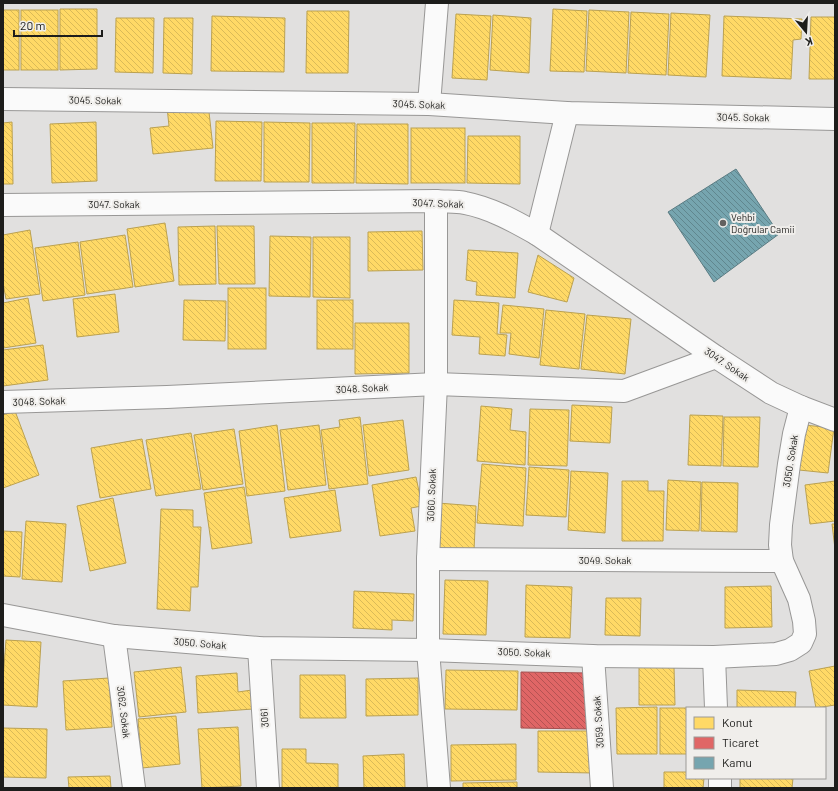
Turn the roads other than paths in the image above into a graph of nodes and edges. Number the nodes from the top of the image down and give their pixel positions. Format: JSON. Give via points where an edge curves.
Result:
{"nodes":[{"id":1,"x":437,"y":3,"type":"edge"},
{"id":2,"x":3,"y":99,"type":"edge"},
{"id":3,"x":429,"y":104,"type":"junction"},
{"id":4,"x":567,"y":113,"type":"junction"},
{"id":5,"x":835,"y":119,"type":"edge"},
{"id":6,"x":436,"y":201,"type":"junction"},
{"id":7,"x":3,"y":205,"type":"edge"},
{"id":8,"x":537,"y":234,"type":"junction"},
{"id":9,"x":716,"y":357,"type":"junction"},
{"id":10,"x":436,"y":384,"type":"junction"},
{"id":11,"x":3,"y":402,"type":"edge"},
{"id":12,"x":801,"y":407,"type":"junction"},
{"id":13,"x":835,"y":420,"type":"edge"},
{"id":14,"x":428,"y":559,"type":"junction"},
{"id":15,"x":782,"y":561,"type":"junction"},
{"id":16,"x":3,"y":615,"type":"edge"},
{"id":17,"x":114,"y":636,"type":"junction"},
{"id":18,"x":259,"y":648,"type":"junction"},
{"id":19,"x":428,"y":650,"type":"junction"},
{"id":20,"x":593,"y":656,"type":"junction"},
{"id":21,"x":714,"y":657,"type":"junction"},
{"id":22,"x":716,"y":707,"type":"edge"},
{"id":23,"x":134,"y":788,"type":"edge"},
{"id":24,"x":268,"y":788,"type":"edge"},
{"id":25,"x":439,"y":788,"type":"edge"},
{"id":26,"x":602,"y":788,"type":"edge"}],
"edges":[{"from":1,"to":3,"type":"street"},
{"from":2,"to":3,"type":"street","name":"3045. Sokak"},
{"from":3,"to":4,"type":"street","name":"3045. Sokak"},
{"from":4,"to":5,"type":"street","name":"3045. Sokak"},
{"from":4,"to":8,"type":"street"},
{"from":6,"to":7,"type":"street","name":"3047. Sokak"},
{"from":6,"to":8,"type":"street","name":"3047. Sokak","via":[[464,202],[490,210]]},
{"from":6,"to":10,"type":"street","name":"3060. Sokak"},
{"from":8,"to":9,"type":"street","name":"3047. Sokak"},
{"from":9,"to":10,"type":"street","name":"3048. Sokak","via":[[624,391]]},
{"from":9,"to":12,"type":"street","name":"3047. Sokak","via":[[771,393]]},
{"from":10,"to":11,"type":"street","name":"3048. Sokak"},
{"from":10,"to":14,"type":"street","name":"3060. Sokak"},
{"from":12,"to":13,"type":"street","name":"3047. Sokak"},
{"from":12,"to":15,"type":"street","name":"3050. Sokak","via":[[794,434],[781,525]]},
{"from":14,"to":15,"type":"street","name":"3049. Sokak"},
{"from":14,"to":19,"type":"street","name":"3060. Sokak"},
{"from":15,"to":21,"type":"street","name":"3050. Sokak","via":[[799,599],[805,634],[801,643],[776,654]]},
{"from":16,"to":17,"type":"street","name":"3050. Sokak"},
{"from":17,"to":18,"type":"street","name":"3050. Sokak"},
{"from":17,"to":23,"type":"street","name":"3062. Sokak"},
{"from":18,"to":19,"type":"street","name":"3050. Sokak"},
{"from":18,"to":24,"type":"street","name":"3061"},
{"from":19,"to":20,"type":"street","name":"3050. Sokak"},
{"from":19,"to":25,"type":"street","name":"3060. Sokak"},
{"from":20,"to":21,"type":"street","name":"3050. Sokak"},
{"from":20,"to":26,"type":"street","name":"3059. Sokak"},
{"from":21,"to":22,"type":"street"}]}
